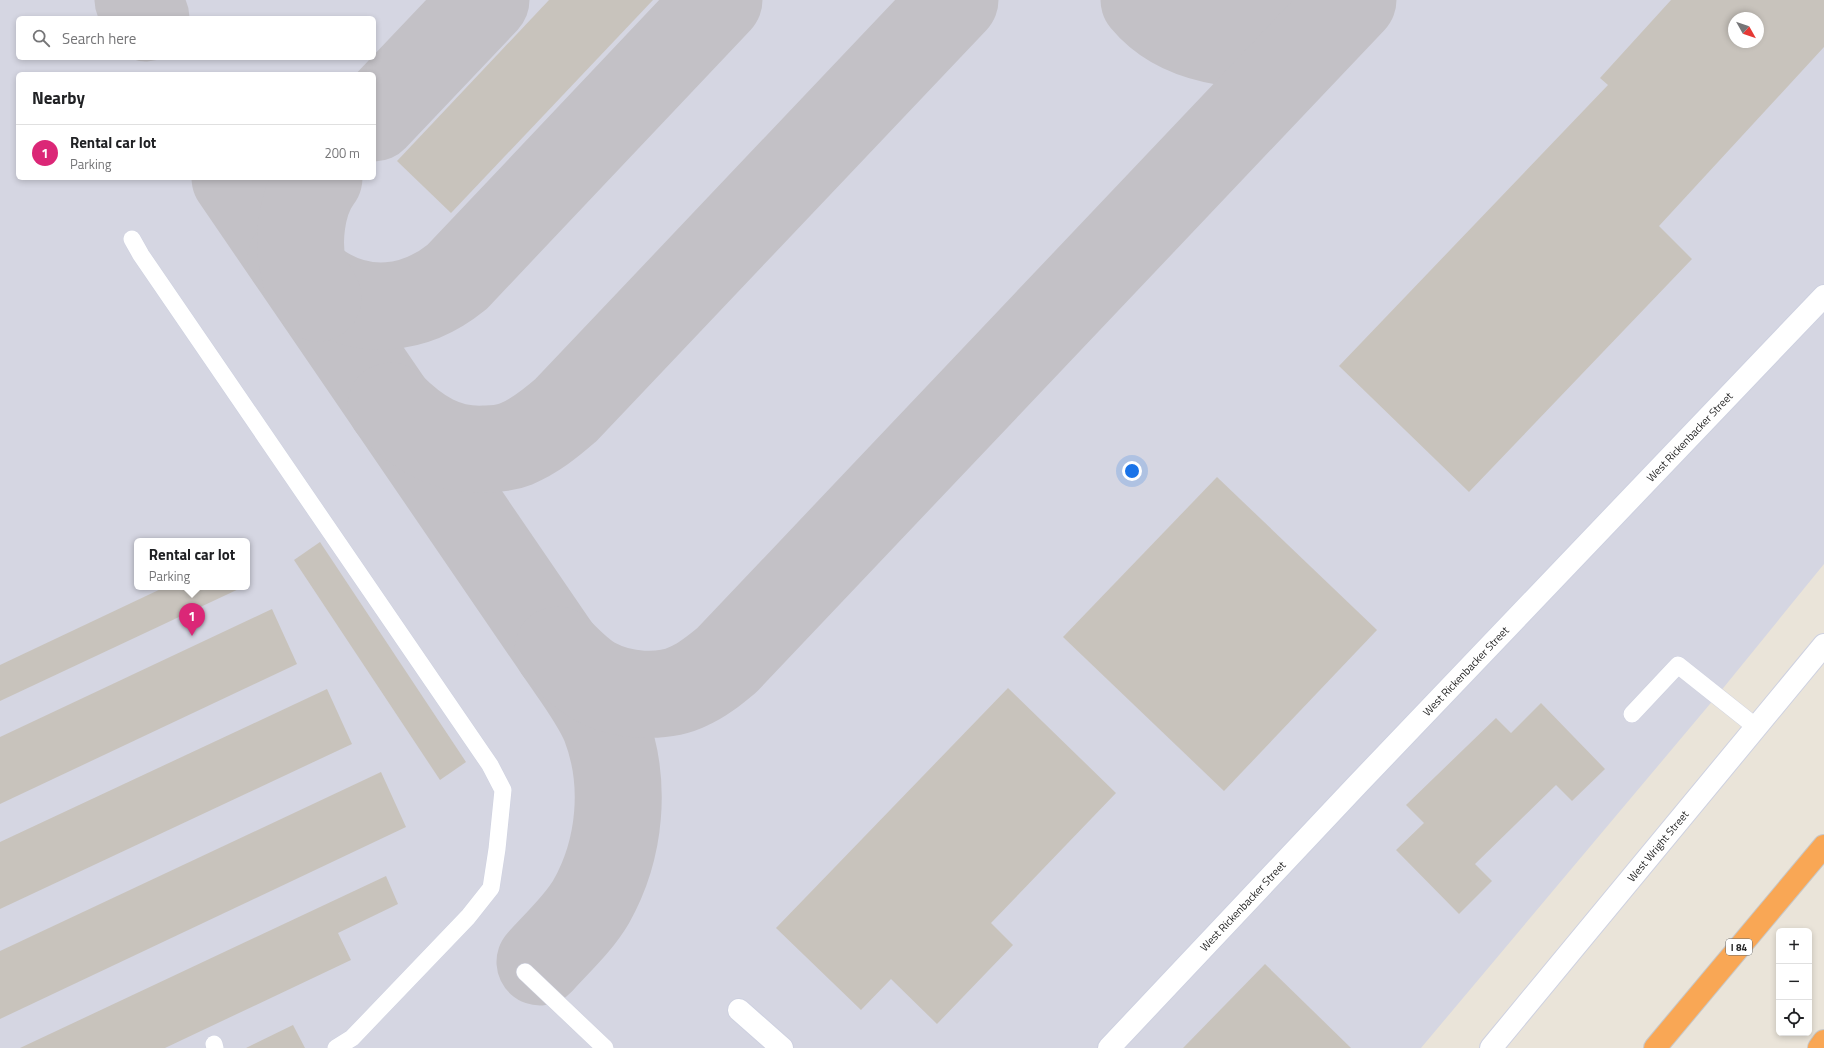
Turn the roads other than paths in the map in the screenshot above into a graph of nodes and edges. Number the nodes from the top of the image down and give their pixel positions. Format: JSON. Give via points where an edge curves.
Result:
{"nodes":[{"id":1,"x":132,"y":239,"type":"dead end"},
{"id":2,"x":1824,"y":296,"type":"edge"},
{"id":3,"x":1824,"y":645,"type":"edge"},
{"id":4,"x":1632,"y":714,"type":"dead end"},
{"id":5,"x":1756,"y":727,"type":"junction"},
{"id":6,"x":1824,"y":846,"type":"edge"},
{"id":7,"x":525,"y":972,"type":"dead end"},
{"id":8,"x":739,"y":1010,"type":"dead end"},
{"id":9,"x":1824,"y":1042,"type":"edge"},
{"id":10,"x":351,"y":1043,"type":"edge"},
{"id":11,"x":336,"y":1048,"type":"edge"},
{"id":12,"x":605,"y":1048,"type":"edge"},
{"id":13,"x":782,"y":1048,"type":"edge"},
{"id":14,"x":1109,"y":1048,"type":"edge"},
{"id":15,"x":1491,"y":1048,"type":"edge"},
{"id":16,"x":1655,"y":1048,"type":"edge"},
{"id":17,"x":1819,"y":1048,"type":"edge"}],
"edges":[{"from":1,"to":10,"type":"lane","via":[[210,358],[490,765],[503,790],[490,888],[468,917]]},
{"from":2,"to":14,"type":"street","name":"West Rickenbacker Street"},
{"from":3,"to":5,"type":"street","name":"West Wright Street"},
{"from":4,"to":5,"type":"lane","via":[[1678,665]]},
{"from":5,"to":15,"type":"street","name":"West Wright Street"},
{"from":6,"to":16,"type":"highway","number":"I 84"},
{"from":7,"to":12,"type":"lane"},
{"from":8,"to":13,"type":"street"},
{"from":9,"to":17,"type":"highway"},
{"from":10,"to":11,"type":"lane"}]}
